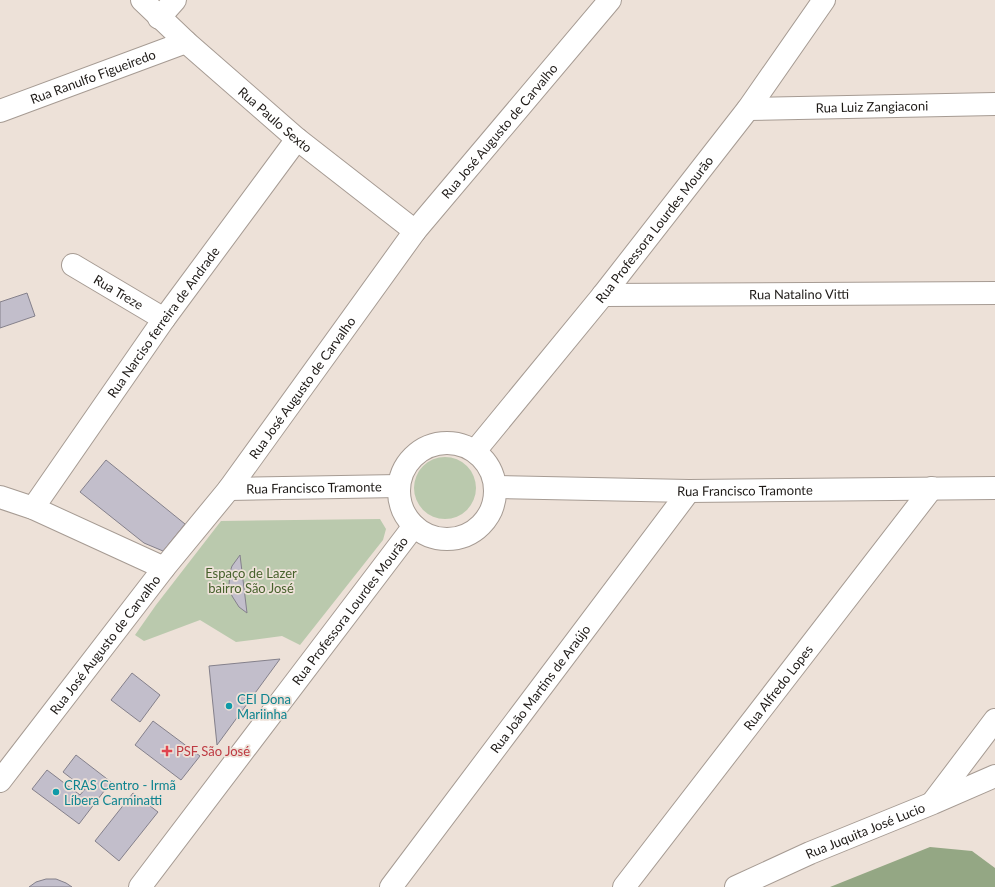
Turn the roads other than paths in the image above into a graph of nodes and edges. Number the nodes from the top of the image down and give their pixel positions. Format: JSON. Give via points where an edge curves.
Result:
{"nodes":[{"id":1,"x":142,"y":0,"type":"edge"},
{"id":2,"x":175,"y":0,"type":"edge"},
{"id":3,"x":610,"y":0,"type":"edge"},
{"id":4,"x":824,"y":0,"type":"edge"},
{"id":5,"x":159,"y":18,"type":"junction"},
{"id":6,"x":186,"y":42,"type":"junction"},
{"id":7,"x":995,"y":104,"type":"edge"},
{"id":8,"x":748,"y":109,"type":"junction"},
{"id":9,"x":0,"y":111,"type":"edge"},
{"id":10,"x":297,"y":139,"type":"junction"},
{"id":11,"x":415,"y":231,"type":"junction"},
{"id":12,"x":73,"y":265,"type":"dead end"},
{"id":13,"x":995,"y":293,"type":"edge"},
{"id":14,"x":603,"y":295,"type":"junction"},
{"id":15,"x":164,"y":319,"type":"junction"},
{"id":16,"x":475,"y":451,"type":"junction"},
{"id":17,"x":399,"y":486,"type":"junction"},
{"id":18,"x":495,"y":487,"type":"junction"},
{"id":19,"x":932,"y":488,"type":"junction"},
{"id":20,"x":995,"y":488,"type":"edge"},
{"id":21,"x":229,"y":489,"type":"junction"},
{"id":22,"x":689,"y":491,"type":"junction"},
{"id":23,"x":0,"y":497,"type":"edge"},
{"id":24,"x":33,"y":508,"type":"junction"},
{"id":25,"x":414,"y":526,"type":"junction"},
{"id":26,"x":164,"y":568,"type":"junction"},
{"id":27,"x":995,"y":720,"type":"edge"},
{"id":28,"x":995,"y":776,"type":"edge"},
{"id":29,"x":0,"y":781,"type":"edge"},
{"id":30,"x":933,"y":803,"type":"junction"},
{"id":31,"x":140,"y":887,"type":"edge"},
{"id":32,"x":391,"y":887,"type":"edge"},
{"id":33,"x":624,"y":887,"type":"edge"},
{"id":34,"x":736,"y":887,"type":"edge"}],
"edges":[{"from":1,"to":5,"type":"street","name":"Rua Paulo Sexto"},
{"from":2,"to":5,"type":"street"},
{"from":3,"to":11,"type":"street","name":"Rua José Augusto de Carvalho"},
{"from":4,"to":8,"type":"street","name":"Rua Professora Lourdes Mourão"},
{"from":5,"to":6,"type":"street","name":"Rua Paulo Sexto"},
{"from":6,"to":9,"type":"street","name":"Rua Ranulfo Figueiredo"},
{"from":6,"to":10,"type":"street","name":"Rua Paulo Sexto"},
{"from":7,"to":8,"type":"street","name":"Rua Luiz Zangiaconi"},
{"from":8,"to":14,"type":"street","name":"Rua Professora Lourdes Mourão"},
{"from":10,"to":11,"type":"street","name":"Rua Paulo Sexto"},
{"from":10,"to":15,"type":"street","name":"Rua Narciso ferreira de Andrade"},
{"from":11,"to":21,"type":"street","name":"Rua José Augusto de Carvalho"},
{"from":12,"to":15,"type":"street","name":"Rua Treze"},
{"from":13,"to":14,"type":"street","name":"Rua Natalino Vitti"},
{"from":14,"to":16,"type":"street","name":"Rua Professora Lourdes Mourão"},
{"from":15,"to":24,"type":"street","name":"Rua Narciso ferreira de Andrade"},
{"from":16,"to":17,"type":"street","via":[[460,444],[443,443],[427,447],[414,456],[404,470]]},
{"from":16,"to":18,"type":"street","via":[[492,473]]},
{"from":17,"to":21,"type":"street","name":"Rua Francisco Tramonte"},
{"from":17,"to":25,"type":"street","via":[[405,514]]},
{"from":18,"to":22,"type":"street","name":"Rua Francisco Tramonte"},
{"from":18,"to":25,"type":"street","via":[[494,503],[487,518],[476,530],[461,537],[444,539],[428,535]]},
{"from":19,"to":20,"type":"street","name":"Rua Francisco Tramonte"},
{"from":19,"to":22,"type":"street","name":"Rua Francisco Tramonte"},
{"from":19,"to":33,"type":"street","name":"Rua Alfredo Lopes"},
{"from":21,"to":26,"type":"street","name":"Rua José Augusto de Carvalho"},
{"from":22,"to":32,"type":"street","name":"Rua João Martins de Araújo"},
{"from":23,"to":24,"type":"street"},
{"from":24,"to":26,"type":"street"},
{"from":25,"to":31,"type":"street","name":"Rua Professora Lourdes Mourão"},
{"from":26,"to":29,"type":"street","name":"Rua José Augusto de Carvalho"},
{"from":27,"to":30,"type":"street"},
{"from":28,"to":30,"type":"street","name":"Rua Juquita José Lucio"},
{"from":30,"to":34,"type":"street","name":"Rua Juquita José Lucio","via":[[810,853]]}]}
